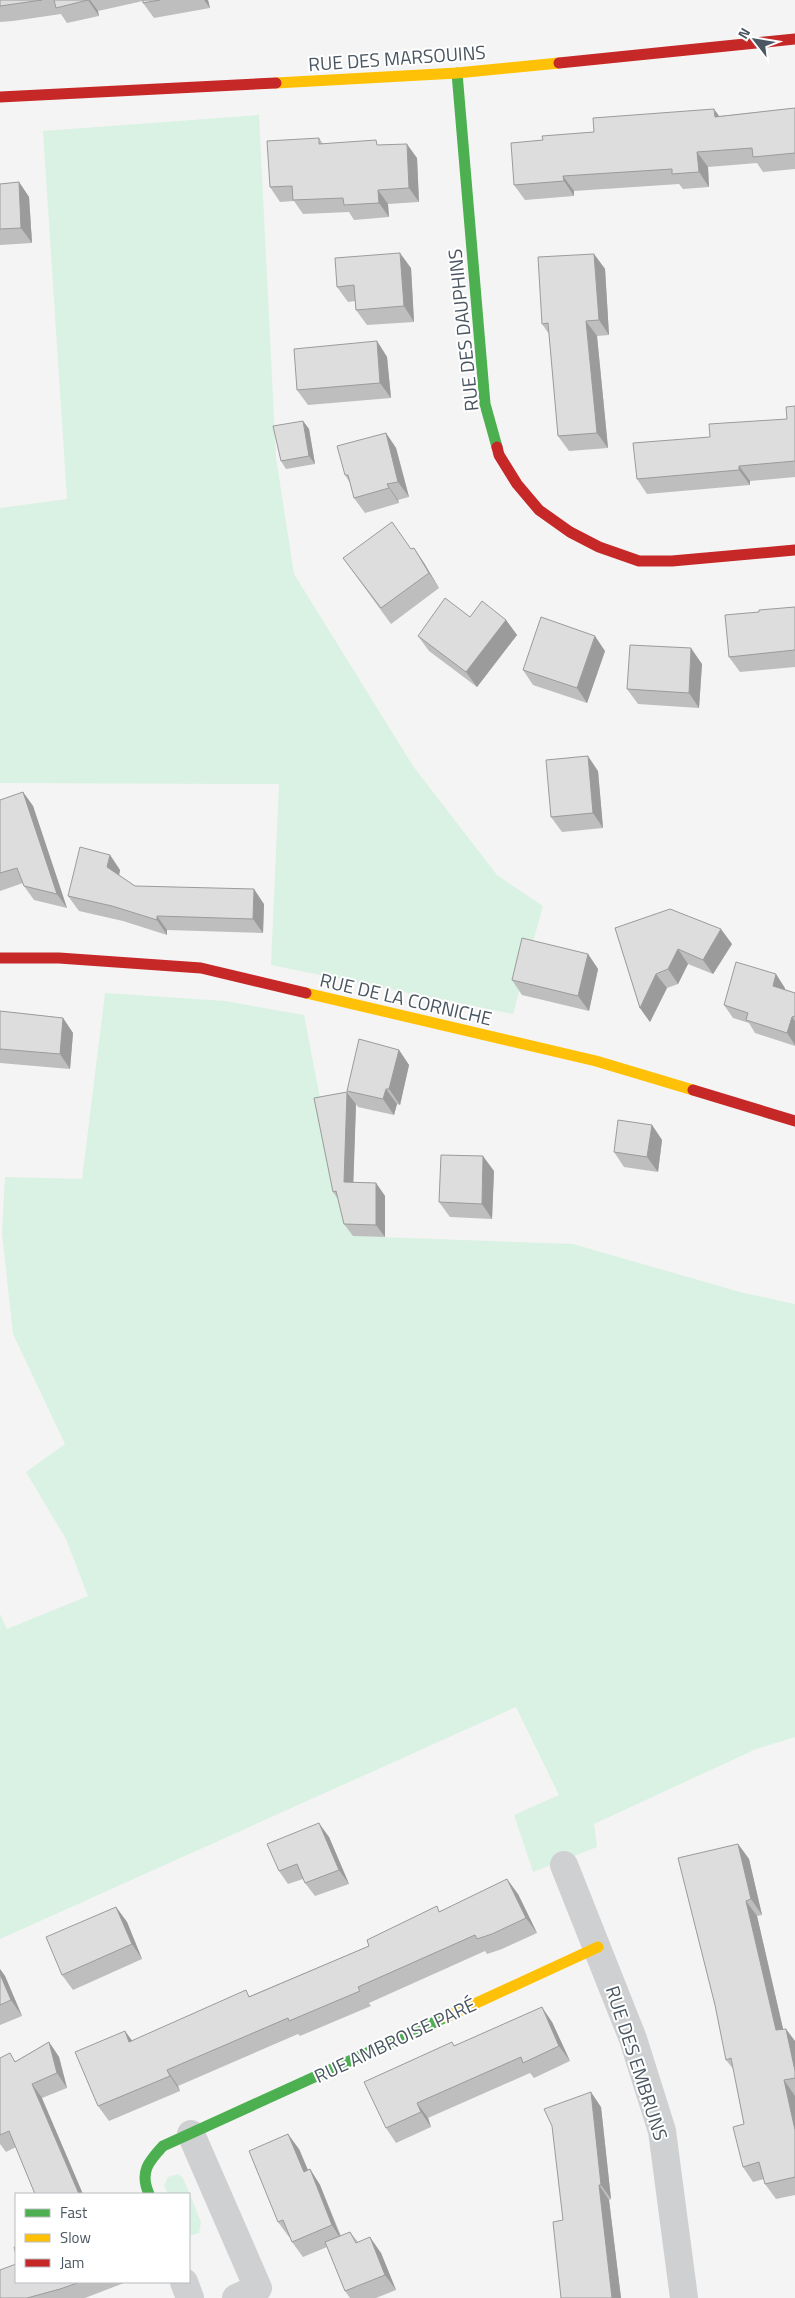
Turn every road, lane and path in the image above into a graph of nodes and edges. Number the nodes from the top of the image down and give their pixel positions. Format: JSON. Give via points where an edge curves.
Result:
{"nodes":[{"id":1,"x":795,"y":39,"type":"edge"},
{"id":2,"x":457,"y":74,"type":"junction"},
{"id":3,"x":0,"y":97,"type":"edge"},
{"id":4,"x":795,"y":550,"type":"edge"},
{"id":5,"x":0,"y":958,"type":"edge"},
{"id":6,"x":795,"y":1121,"type":"edge"},
{"id":7,"x":564,"y":1865,"type":"dead end"},
{"id":8,"x":598,"y":1947,"type":"junction"},
{"id":9,"x":191,"y":2134,"type":"junction"},
{"id":10,"x":149,"y":2193,"type":"edge"},
{"id":11,"x":184,"y":2283,"type":"edge"},
{"id":12,"x":247,"y":2293,"type":"edge"},
{"id":13,"x":190,"y":2298,"type":"edge"},
{"id":14,"x":684,"y":2298,"type":"edge"}],
"edges":[{"from":1,"to":2,"type":"street","name":"RUE DES MARSOUINS"},
{"from":2,"to":3,"type":"street","name":"RUE DES MARSOUINS"},
{"from":2,"to":4,"type":"street","name":"RUE DES DAUPHINS","via":[[485,404],[498,455],[517,484],[539,510],[570,532],[599,547],[639,561],[672,562]]},
{"from":5,"to":6,"type":"street","name":"RUE DE LA CORNICHE","via":[[59,958],[201,968],[596,1061]]},
{"from":7,"to":8,"type":"street","name":"RUE DES EMBRUNS"},
{"from":8,"to":9,"type":"street","name":"RUE AMBROISE PARÉ"},
{"from":8,"to":14,"type":"street","name":"RUE DES EMBRUNS","via":[[633,2039],[662,2131]]},
{"from":9,"to":10,"type":"street","name":"RUE AMBROISE PARÉ","via":[[163,2146],[147,2163],[145,2185]]},
{"from":9,"to":12,"type":"street"},
{"from":11,"to":13,"type":"street"}]}
